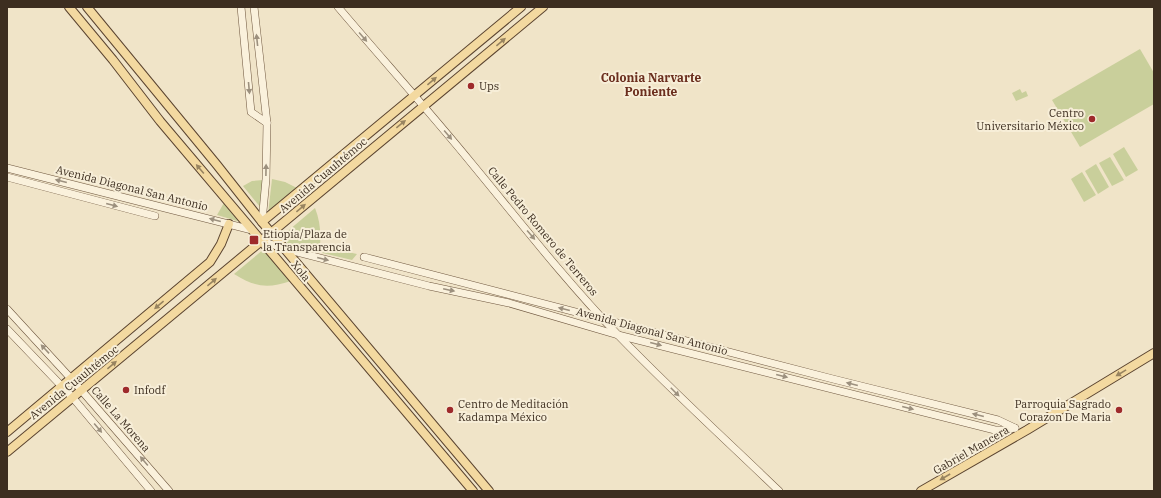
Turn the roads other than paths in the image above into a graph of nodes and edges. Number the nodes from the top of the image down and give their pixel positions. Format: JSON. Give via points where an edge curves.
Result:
{"nodes":[{"id":1,"x":69,"y":7,"type":"edge"},
{"id":2,"x":88,"y":7,"type":"edge"},
{"id":3,"x":241,"y":7,"type":"edge"},
{"id":4,"x":254,"y":7,"type":"edge"},
{"id":5,"x":338,"y":7,"type":"edge"},
{"id":6,"x":521,"y":7,"type":"edge"},
{"id":7,"x":543,"y":7,"type":"edge"},
{"id":8,"x":414,"y":96,"type":"junction"},
{"id":9,"x":423,"y":106,"type":"junction"},
{"id":10,"x":267,"y":123,"type":"junction"},
{"id":11,"x":7,"y":168,"type":"edge"},
{"id":12,"x":7,"y":177,"type":"edge"},
{"id":13,"x":155,"y":216,"type":"dead end"},
{"id":14,"x":262,"y":222,"type":"junction"},
{"id":15,"x":229,"y":224,"type":"junction"},
{"id":16,"x":252,"y":230,"type":"junction"},
{"id":17,"x":271,"y":233,"type":"junction"},
{"id":18,"x":262,"y":241,"type":"junction"},
{"id":19,"x":285,"y":250,"type":"junction"},
{"id":20,"x":364,"y":257,"type":"dead end"},
{"id":21,"x":440,"y":277,"type":"junction"},
{"id":22,"x":429,"y":286,"type":"junction"},
{"id":23,"x":7,"y":309,"type":"edge"},
{"id":24,"x":604,"y":319,"type":"junction"},
{"id":25,"x":7,"y":329,"type":"edge"},
{"id":26,"x":618,"y":334,"type":"junction"},
{"id":27,"x":1154,"y":353,"type":"edge"},
{"id":28,"x":71,"y":378,"type":"junction"},
{"id":29,"x":62,"y":386,"type":"junction"},
{"id":30,"x":82,"y":390,"type":"junction"},
{"id":31,"x":73,"y":398,"type":"junction"},
{"id":32,"x":1015,"y":428,"type":"junction"},
{"id":33,"x":1027,"y":430,"type":"junction"},
{"id":34,"x":7,"y":432,"type":"edge"},
{"id":35,"x":7,"y":452,"type":"edge"},
{"id":36,"x":151,"y":491,"type":"edge"},
{"id":37,"x":169,"y":491,"type":"edge"},
{"id":38,"x":473,"y":491,"type":"edge"},
{"id":39,"x":489,"y":491,"type":"edge"},
{"id":40,"x":779,"y":491,"type":"edge"},
{"id":41,"x":921,"y":491,"type":"edge"}],
"edges":[{"from":16,"to":1,"type":"main road","name":"Xola","one_way":true},
{"from":2,"to":14,"type":"main road","name":"Xola"},
{"from":3,"to":10,"type":"street","one_way":true,"via":[[251,112]]},
{"from":10,"to":4,"type":"street","one_way":true},
{"from":5,"to":8,"type":"street","name":"Calle Pedro Romero de Terreros","one_way":true},
{"from":8,"to":6,"type":"main road","name":"Avenida Cuauhtémoc","one_way":true},
{"from":9,"to":7,"type":"main road","name":"Avenida Cuauhtémoc","one_way":true},
{"from":8,"to":9,"type":"street","name":"Calle Pedro Romero de Terreros"},
{"from":8,"to":14,"type":"main road","name":"Avenida Cuauhtémoc"},
{"from":17,"to":9,"type":"main road","name":"Avenida Cuauhtémoc","one_way":true},
{"from":9,"to":24,"type":"street","name":"Calle Pedro Romero de Terreros","one_way":true},
{"from":14,"to":10,"type":"street","one_way":true},
{"from":15,"to":11,"type":"street","name":"Avenida Diagonal San Antonio","one_way":true},
{"from":12,"to":13,"type":"street","name":"Avenida Diagonal San Antonio","one_way":true},
{"from":14,"to":17,"type":"main road","name":"Xola"},
{"from":15,"to":16,"type":"street","name":"Avenida Diagonal San Antonio"},
{"from":15,"to":28,"type":"main road","name":"Avenida Cuauhtémoc","one_way":true,"via":[[210,262]]},
{"from":16,"to":18,"type":"main road","name":"Xola"},
{"from":17,"to":18,"type":"main road","name":"Avenida Cuauhtémoc"},
{"from":17,"to":19,"type":"main road","name":"Xola"},
{"from":18,"to":19,"type":"street","name":"Avenida Diagonal San Antonio"},
{"from":30,"to":18,"type":"main road","name":"Avenida Cuauhtémoc","one_way":true},
{"from":18,"to":38,"type":"main road","name":"Xola"},
{"from":19,"to":22,"type":"street","name":"Avenida Diagonal San Antonio","one_way":true},
{"from":19,"to":39,"type":"main road","name":"Xola"},
{"from":20,"to":21,"type":"street","name":"Avenida Diagonal San Antonio"},
{"from":21,"to":22,"type":"street"},
{"from":24,"to":21,"type":"street","name":"Avenida Diagonal San Antonio","one_way":true},
{"from":22,"to":26,"type":"street","name":"Avenida Diagonal San Antonio","one_way":true,"via":[[509,303]]},
{"from":28,"to":23,"type":"street","name":"Calle La Morena","one_way":true},
{"from":24,"to":26,"type":"street","name":"Calle Pedro Romero de Terreros"},
{"from":32,"to":24,"type":"street","name":"Avenida Diagonal San Antonio","one_way":true,"via":[[998,420]]},
{"from":25,"to":29,"type":"street","name":"Calle La Morena"},
{"from":26,"to":32,"type":"street","name":"Avenida Diagonal San Antonio","one_way":true,"via":[[995,430]]},
{"from":26,"to":40,"type":"street","name":"Calle Pedro Romero de Terreros","one_way":true},
{"from":27,"to":33,"type":"main road","name":"Gabriel Mancera","one_way":true},
{"from":28,"to":29,"type":"main road","name":"Avenida Cuauhtémoc"},
{"from":28,"to":30,"type":"street","name":"Calle La Morena"},
{"from":29,"to":31,"type":"street","name":"Calle La Morena"},
{"from":29,"to":34,"type":"main road","name":"Avenida Cuauhtémoc"},
{"from":30,"to":31,"type":"main road","name":"Avenida Cuauhtémoc"},
{"from":37,"to":30,"type":"street","name":"Calle La Morena","one_way":true},
{"from":31,"to":35,"type":"main road","name":"Avenida Cuauhtémoc"},
{"from":31,"to":36,"type":"street","name":"Calle La Morena","one_way":true},
{"from":32,"to":33,"type":"street","name":"Avenida Diagonal San Antonio"},
{"from":33,"to":41,"type":"main road","name":"Gabriel Mancera","one_way":true}]}
